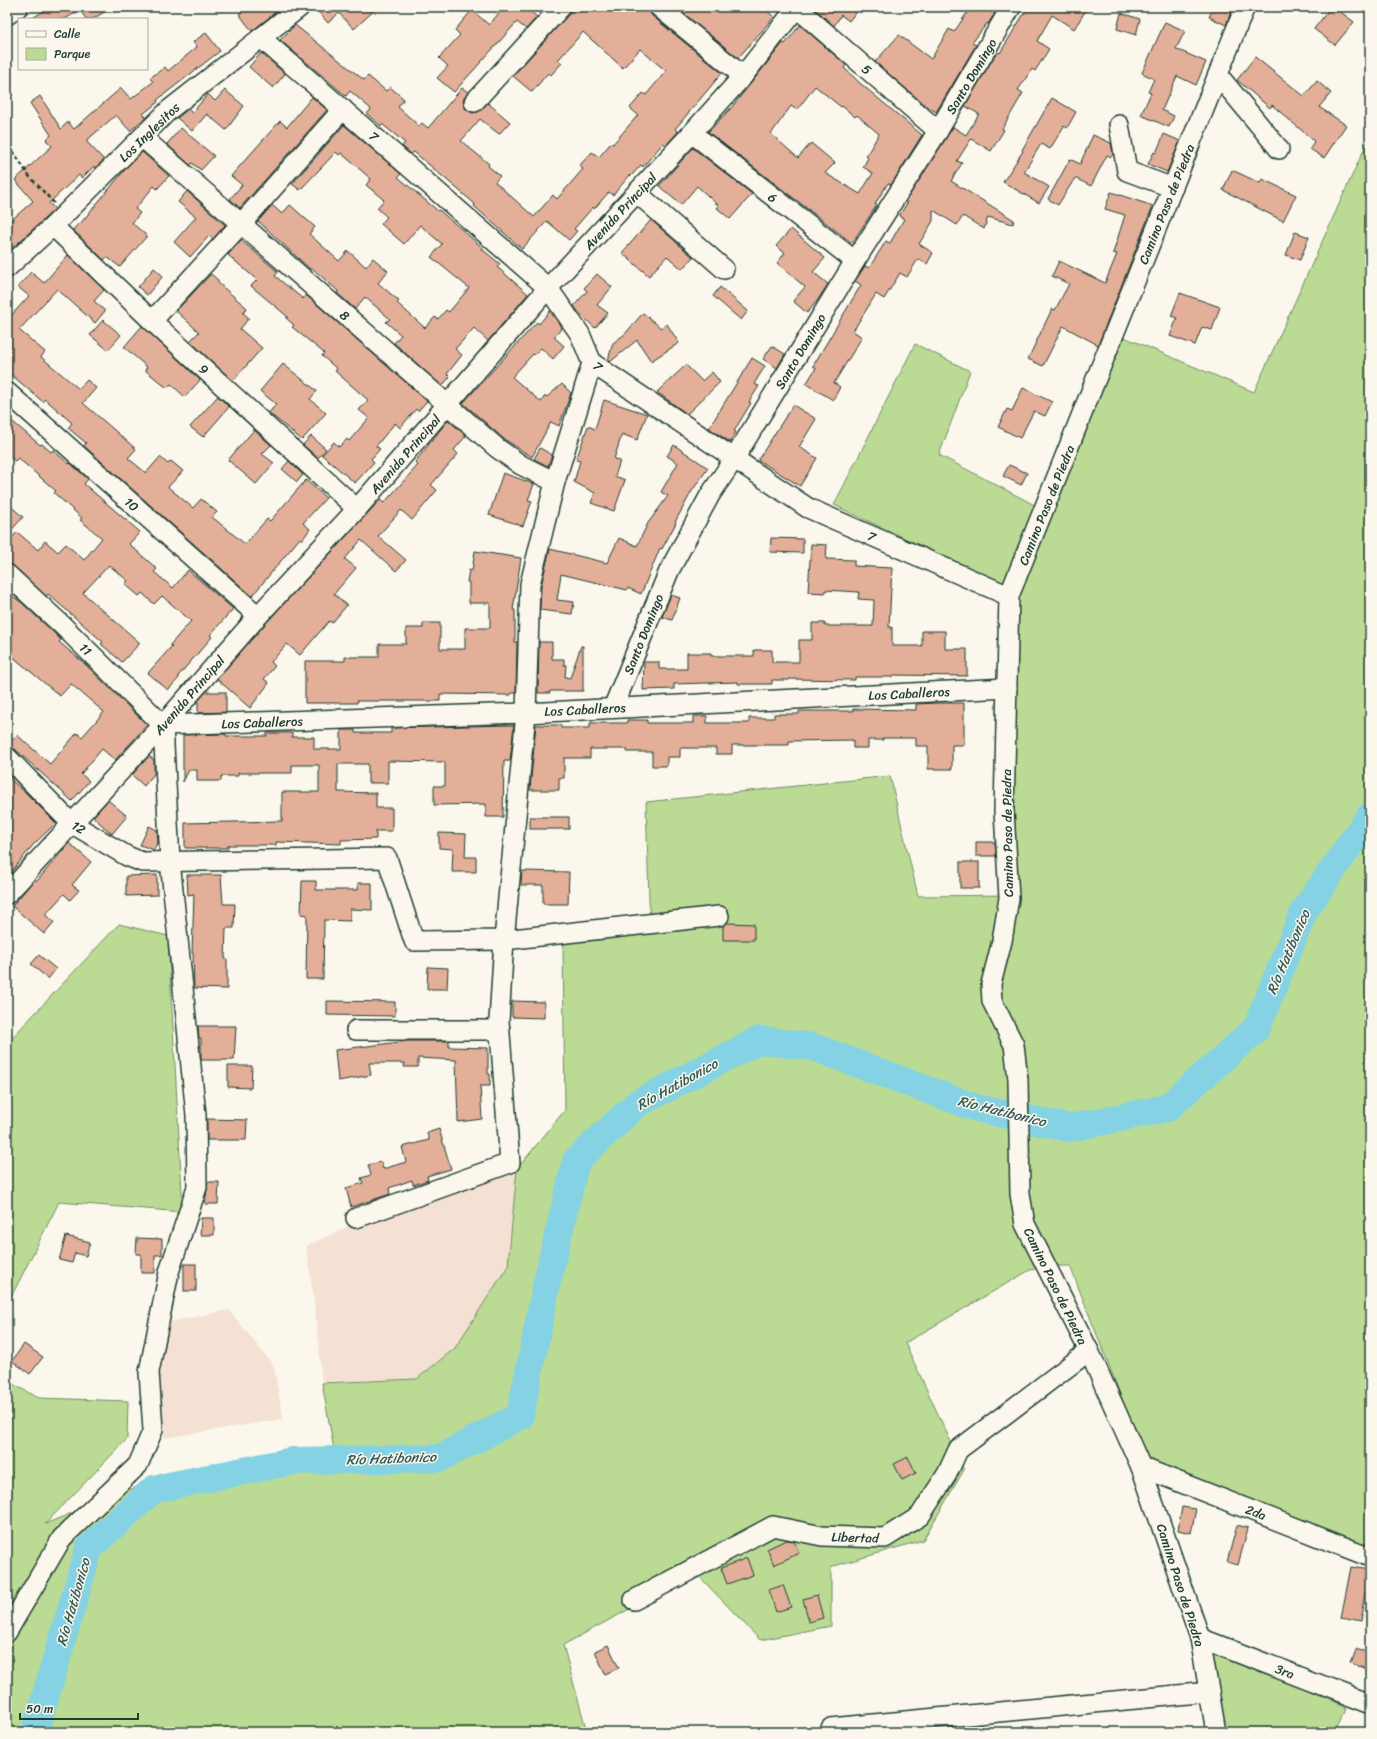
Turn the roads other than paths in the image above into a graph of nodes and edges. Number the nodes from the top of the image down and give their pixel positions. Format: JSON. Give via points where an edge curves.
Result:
{"nodes":[{"id":1,"x":300,"y":7,"type":"edge"},
{"id":2,"x":561,"y":7,"type":"edge"},
{"id":3,"x":659,"y":7,"type":"edge"},
{"id":4,"x":796,"y":7,"type":"edge"},
{"id":5,"x":1011,"y":7,"type":"edge"},
{"id":6,"x":1245,"y":7,"type":"edge"},
{"id":7,"x":262,"y":38,"type":"junction"},
{"id":8,"x":1218,"y":75,"type":"junction"},
{"id":9,"x":743,"y":76,"type":"junction"},
{"id":10,"x":474,"y":102,"type":"dead end"},
{"id":11,"x":343,"y":109,"type":"junction"},
{"id":12,"x":1120,"y":124,"type":"dead end"},
{"id":13,"x":938,"y":131,"type":"junction"},
{"id":14,"x":692,"y":133,"type":"junction"},
{"id":15,"x":142,"y":137,"type":"junction"},
{"id":16,"x":1279,"y":149,"type":"dead end"},
{"id":17,"x":1172,"y":188,"type":"junction"},
{"id":18,"x":637,"y":193,"type":"junction"},
{"id":19,"x":58,"y":221,"type":"junction"},
{"id":20,"x":241,"y":224,"type":"junction"},
{"id":21,"x":855,"y":261,"type":"junction"},
{"id":22,"x":7,"y":268,"type":"edge"},
{"id":23,"x":724,"y":269,"type":"dead end"},
{"id":24,"x":548,"y":288,"type":"junction"},
{"id":25,"x":152,"y":322,"type":"junction"},
{"id":26,"x":592,"y":363,"type":"junction"},
{"id":27,"x":7,"y":392,"type":"edge"},
{"id":28,"x":448,"y":405,"type":"junction"},
{"id":29,"x":734,"y":459,"type":"junction"},
{"id":30,"x":556,"y":482,"type":"junction"},
{"id":31,"x":357,"y":509,"type":"junction"},
{"id":32,"x":7,"y":574,"type":"edge"},
{"id":33,"x":1009,"y":596,"type":"junction"},
{"id":34,"x":258,"y":616,"type":"junction"},
{"id":35,"x":1007,"y":688,"type":"junction"},
{"id":36,"x":613,"y":708,"type":"junction"},
{"id":37,"x":526,"y":713,"type":"junction"},
{"id":38,"x":164,"y":725,"type":"junction"},
{"id":39,"x":7,"y":757,"type":"edge"},
{"id":40,"x":71,"y":824,"type":"junction"},
{"id":41,"x":170,"y":861,"type":"junction"},
{"id":42,"x":7,"y":894,"type":"edge"},
{"id":43,"x":719,"y":916,"type":"dead end"},
{"id":44,"x":504,"y":940,"type":"junction"},
{"id":45,"x":356,"y":1030,"type":"dead end"},
{"id":46,"x":500,"y":1030,"type":"junction"},
{"id":47,"x":356,"y":1218,"type":"dead end"},
{"id":48,"x":1089,"y":1352,"type":"junction"},
{"id":49,"x":1141,"y":1467,"type":"junction"},
{"id":50,"x":1370,"y":1557,"type":"edge"},
{"id":51,"x":634,"y":1600,"type":"dead end"},
{"id":52,"x":7,"y":1632,"type":"edge"},
{"id":53,"x":1200,"y":1638,"type":"junction"},
{"id":54,"x":1209,"y":1692,"type":"junction"},
{"id":55,"x":1370,"y":1704,"type":"edge"},
{"id":56,"x":831,"y":1728,"type":"dead end"},
{"id":57,"x":1216,"y":1732,"type":"edge"}],
"edges":[{"from":1,"to":7,"type":"street","name":"Los Inglesitos"},
{"from":2,"to":10,"type":"street"},
{"from":3,"to":9,"type":"street"},
{"from":4,"to":9,"type":"street","name":"Avenida Principal"},
{"from":4,"to":13,"type":"street","name":"5"},
{"from":5,"to":13,"type":"street","name":"Santo Domingo"},
{"from":6,"to":8,"type":"street","name":"Camino Paso de Piedra"},
{"from":7,"to":11,"type":"street","name":"7"},
{"from":7,"to":15,"type":"street","name":"Los Inglesitos","via":[[169,110]]},
{"from":8,"to":16,"type":"street"},
{"from":8,"to":17,"type":"street","name":"Camino Paso de Piedra"},
{"from":9,"to":14,"type":"street","name":"Avenida Principal"},
{"from":11,"to":20,"type":"street"},
{"from":11,"to":24,"type":"street","name":"7"},
{"from":12,"to":17,"type":"street","via":[[1127,172]]},
{"from":13,"to":21,"type":"street","name":"Santo Domingo"},
{"from":14,"to":18,"type":"street","name":"Avenida Principal"},
{"from":14,"to":21,"type":"street","name":"6"},
{"from":15,"to":19,"type":"street","name":"Los Inglesitos"},
{"from":15,"to":20,"type":"street","name":"8"},
{"from":17,"to":33,"type":"street","name":"Camino Paso de Piedra"},
{"from":18,"to":23,"type":"street"},
{"from":18,"to":24,"type":"street","name":"Avenida Principal"},
{"from":19,"to":22,"type":"street","name":"Los Inglesitos"},
{"from":19,"to":25,"type":"street","name":"9"},
{"from":20,"to":25,"type":"street"},
{"from":20,"to":28,"type":"street","name":"8"},
{"from":21,"to":29,"type":"street","name":"Santo Domingo"},
{"from":24,"to":26,"type":"street","name":"7","via":[[580,334]]},
{"from":24,"to":28,"type":"street","name":"Avenida Principal"},
{"from":25,"to":31,"type":"street","name":"9"},
{"from":26,"to":29,"type":"street","name":"7"},
{"from":26,"to":30,"type":"street"},
{"from":27,"to":34,"type":"street","name":"10"},
{"from":28,"to":30,"type":"street","name":"8","via":[[520,465]]},
{"from":28,"to":31,"type":"street","name":"Avenida Principal"},
{"from":29,"to":33,"type":"street","name":"7","via":[[808,508]]},
{"from":29,"to":36,"type":"street","name":"Santo Domingo","via":[[710,495],[669,571]]},
{"from":30,"to":37,"type":"street","via":[[530,584]]},
{"from":31,"to":34,"type":"street","name":"Avenida Principal"},
{"from":32,"to":38,"type":"street","name":"11"},
{"from":33,"to":35,"type":"street","name":"Camino Paso de Piedra"},
{"from":34,"to":38,"type":"street","name":"Avenida Principal"},
{"from":35,"to":36,"type":"street","name":"Los Caballeros"},
{"from":35,"to":48,"type":"street","name":"Camino Paso de Piedra","via":[[1004,811],[1008,898],[1002,941],[991,984],[992,1001],[1014,1046],[1018,1079],[1020,1194],[1025,1224]]},
{"from":36,"to":37,"type":"street","name":"Los Caballeros"},
{"from":37,"to":38,"type":"street","name":"Los Caballeros"},
{"from":37,"to":44,"type":"street"},
{"from":38,"to":40,"type":"street","name":"Avenida Principal"},
{"from":38,"to":41,"type":"street"},
{"from":39,"to":40,"type":"street","name":"12"},
{"from":40,"to":41,"type":"street","name":"12","via":[[142,862]]},
{"from":40,"to":42,"type":"street","name":"Avenida Principal"},
{"from":41,"to":44,"type":"street","name":"12","via":[[387,858],[414,941]]},
{"from":41,"to":52,"type":"street","via":[[196,1115],[197,1187],[169,1272],[149,1372],[154,1430],[138,1465],[62,1538]]},
{"from":43,"to":44,"type":"street"},
{"from":44,"to":46,"type":"street","via":[[498,1021]]},
{"from":45,"to":46,"type":"street"},
{"from":46,"to":47,"type":"street","via":[[510,1163]]},
{"from":48,"to":49,"type":"street","name":"Camino Paso de Piedra"},
{"from":48,"to":51,"type":"street","name":"Libertad","via":[[958,1450],[947,1474],[920,1516],[885,1538],[822,1536],[773,1526]]},
{"from":49,"to":50,"type":"street","name":"2da"},
{"from":49,"to":53,"type":"street","name":"Camino Paso de Piedra"},
{"from":53,"to":54,"type":"street","name":"Camino Paso de Piedra"},
{"from":53,"to":55,"type":"street","name":"3ra"},
{"from":54,"to":56,"type":"street"},
{"from":54,"to":57,"type":"street","name":"Camino Paso de Piedra"}]}
